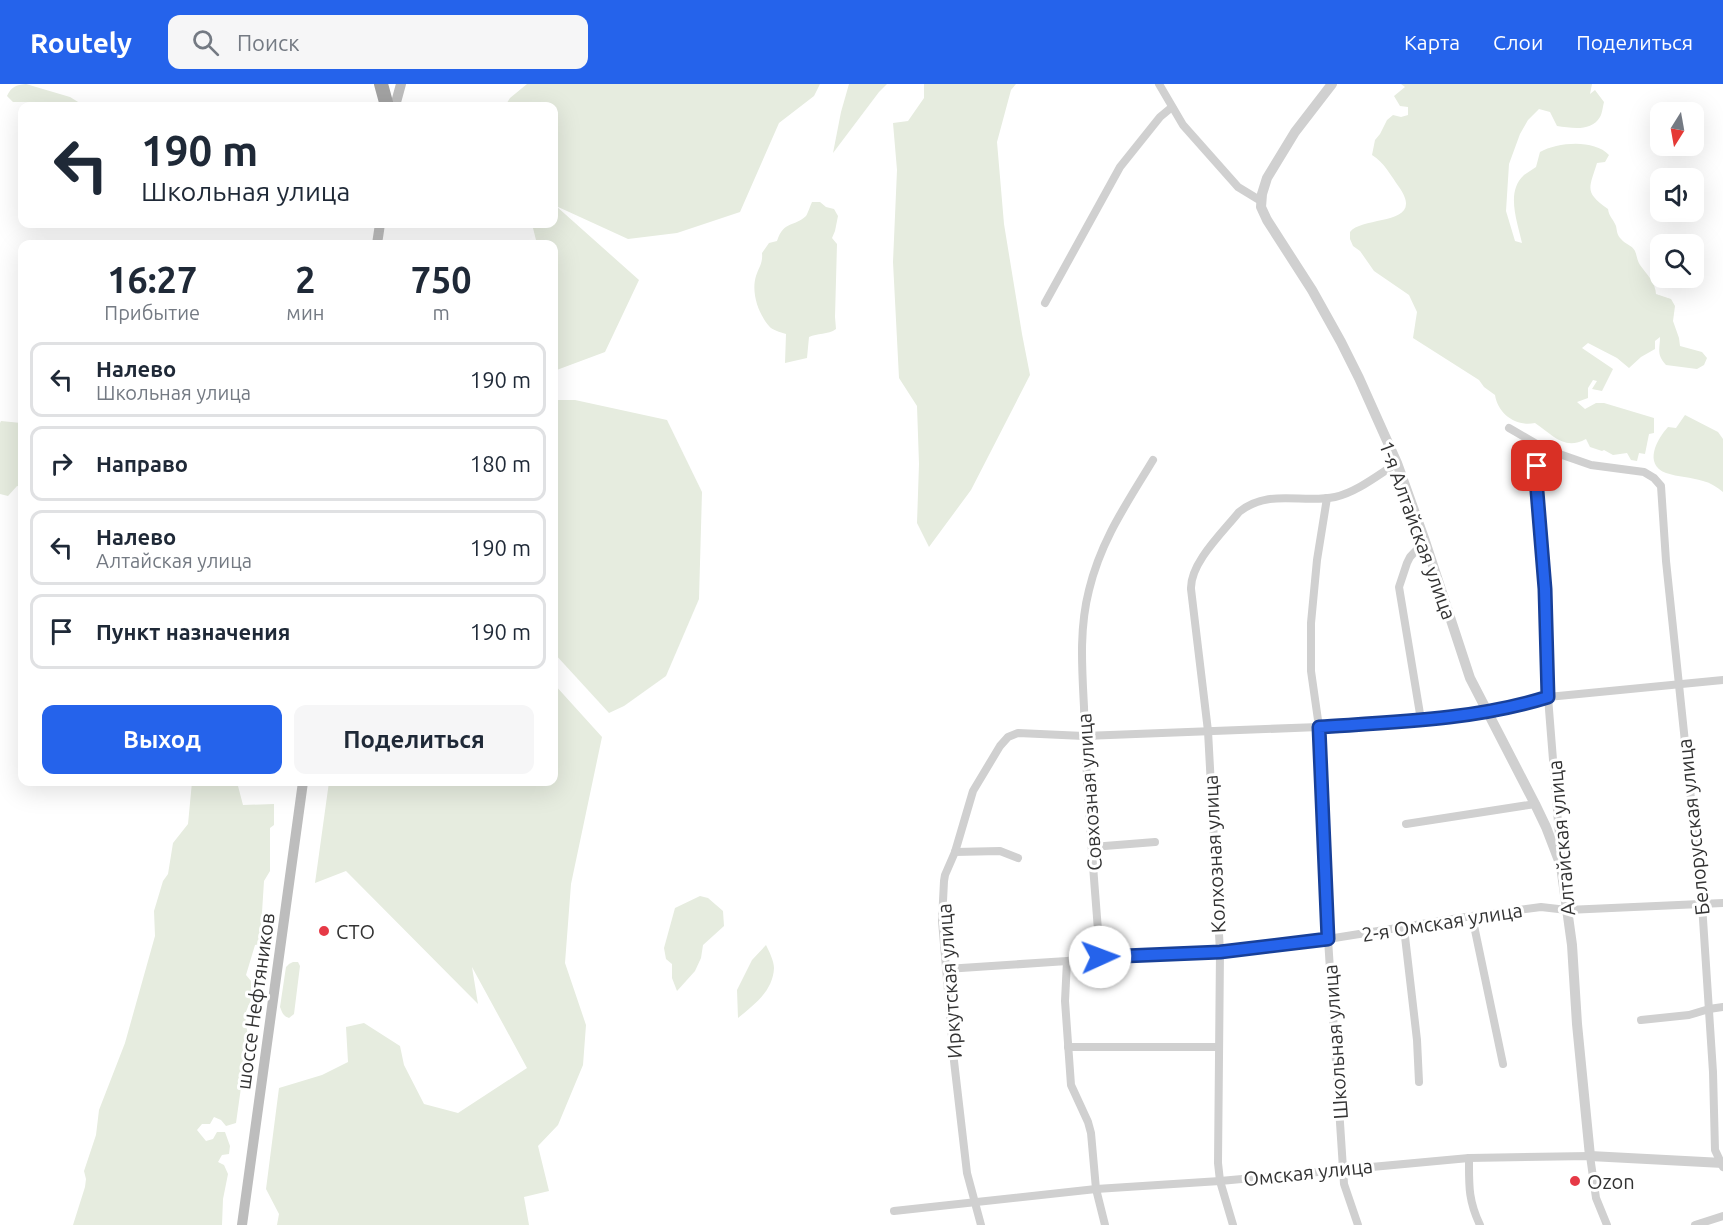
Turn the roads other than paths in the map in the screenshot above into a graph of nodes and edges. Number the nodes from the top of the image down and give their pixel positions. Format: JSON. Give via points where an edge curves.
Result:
{"nodes":[{"id":1,"x":381,"y":84,"type":"edge"},
{"id":2,"x":399,"y":84,"type":"edge"},
{"id":3,"x":1159,"y":84,"type":"edge"},
{"id":4,"x":1332,"y":84,"type":"edge"},
{"id":5,"x":386,"y":102,"type":"edge"},
{"id":6,"x":396,"y":102,"type":"edge"},
{"id":7,"x":1172,"y":107,"type":"junction"},
{"id":8,"x":1261,"y":201,"type":"junction"},
{"id":9,"x":1045,"y":303,"type":"dead end"},
{"id":10,"x":1509,"y":428,"type":"dead end"},
{"id":11,"x":1545,"y":449,"type":"junction"},
{"id":12,"x":1153,"y":460,"type":"dead end"},
{"id":13,"x":1397,"y":463,"type":"junction"},
{"id":14,"x":1327,"y":498,"type":"junction"},
{"id":15,"x":1425,"y":542,"type":"junction"},
{"id":16,"x":1723,"y":680,"type":"edge"},
{"id":17,"x":1678,"y":684,"type":"junction"},
{"id":18,"x":1548,"y":697,"type":"junction"},
{"id":19,"x":1487,"y":712,"type":"junction"},
{"id":20,"x":1421,"y":720,"type":"junction"},
{"id":21,"x":1319,"y":727,"type":"junction"},
{"id":22,"x":1208,"y":731,"type":"junction"},
{"id":23,"x":1084,"y":736,"type":"junction"},
{"id":24,"x":302,"y":786,"type":"edge"},
{"id":25,"x":1535,"y":804,"type":"junction"},
{"id":26,"x":1406,"y":824,"type":"dead end"},
{"id":27,"x":1155,"y":842,"type":"dead end"},
{"id":28,"x":1092,"y":847,"type":"junction"},
{"id":29,"x":956,"y":852,"type":"junction"},
{"id":30,"x":1018,"y":858,"type":"dead end"},
{"id":31,"x":1561,"y":866,"type":"junction"},
{"id":32,"x":1723,"y":903,"type":"edge"},
{"id":33,"x":1702,"y":904,"type":"junction"},
{"id":34,"x":1567,"y":910,"type":"junction"},
{"id":35,"x":1472,"y":916,"type":"junction"},
{"id":36,"x":1404,"y":928,"type":"junction"},
{"id":37,"x":1328,"y":939,"type":"junction"},
{"id":38,"x":1220,"y":952,"type":"junction"},
{"id":39,"x":1100,"y":957,"type":"junction"},
{"id":40,"x":1067,"y":961,"type":"junction"},
{"id":41,"x":946,"y":969,"type":"junction"},
{"id":42,"x":1723,"y":1007,"type":"edge"},
{"id":43,"x":1709,"y":1009,"type":"junction"},
{"id":44,"x":1641,"y":1020,"type":"dead end"},
{"id":45,"x":1068,"y":1047,"type":"junction"},
{"id":46,"x":1219,"y":1047,"type":"junction"},
{"id":47,"x":1503,"y":1064,"type":"dead end"},
{"id":48,"x":1723,"y":1071,"type":"edge"},
{"id":49,"x":1713,"y":1072,"type":"junction"},
{"id":50,"x":1419,"y":1082,"type":"dead end"},
{"id":51,"x":1590,"y":1156,"type":"junction"},
{"id":52,"x":1468,"y":1158,"type":"junction"},
{"id":53,"x":1722,"y":1165,"type":"edge"},
{"id":54,"x":1342,"y":1168,"type":"junction"},
{"id":55,"x":1220,"y":1181,"type":"junction"},
{"id":56,"x":1096,"y":1189,"type":"junction"},
{"id":57,"x":975,"y":1203,"type":"junction"},
{"id":58,"x":894,"y":1211,"type":"dead end"},
{"id":59,"x":1723,"y":1216,"type":"edge"},
{"id":60,"x":242,"y":1225,"type":"edge"},
{"id":61,"x":981,"y":1225,"type":"edge"},
{"id":62,"x":1105,"y":1225,"type":"edge"},
{"id":63,"x":1233,"y":1225,"type":"edge"},
{"id":64,"x":1358,"y":1225,"type":"edge"},
{"id":65,"x":1480,"y":1225,"type":"edge"},
{"id":66,"x":1607,"y":1225,"type":"edge"},
{"id":67,"x":1695,"y":1225,"type":"edge"}],
"edges":[{"from":1,"to":5,"type":"highway"},
{"from":2,"to":6,"type":"main road"},
{"from":3,"to":7,"type":"street"},
{"from":4,"to":8,"type":"street","via":[[1295,132],[1267,178]]},
{"from":7,"to":8,"type":"street","via":[[1238,187]]},
{"from":7,"to":9,"type":"street","via":[[1120,167]]},
{"from":8,"to":13,"type":"street","name":"1-я Алтайская улица","via":[[1267,220],[1341,342]]},
{"from":10,"to":11,"type":"street"},
{"from":11,"to":17,"type":"street","name":"Белорусская улица","via":[[1591,465],[1644,472],[1661,486]]},
{"from":11,"to":18,"type":"street","name":"Алтайская улица","via":[[1536,479]]},
{"from":12,"to":23,"type":"street","name":"Совхозная улица","via":[[1110,531],[1088,590],[1081,644]]},
{"from":13,"to":14,"type":"street","via":[[1346,494]]},
{"from":13,"to":15,"type":"street","name":"1-я Алтайская улица"},
{"from":14,"to":21,"type":"street","name":"Школьная улица","via":[[1311,623],[1311,671]]},
{"from":14,"to":22,"type":"street","name":"Колхозная улица","via":[[1288,497],[1246,507],[1194,572],[1191,590]]},
{"from":15,"to":19,"type":"street","name":"1-я Алтайская улица","via":[[1464,663]]},
{"from":15,"to":20,"type":"street","via":[[1410,557],[1399,587]]},
{"from":16,"to":17,"type":"street"},
{"from":17,"to":18,"type":"street"},
{"from":17,"to":33,"type":"street","name":"Белорусская улица"},
{"from":18,"to":19,"type":"street"},
{"from":18,"to":31,"type":"street","name":"Алтайская улица"},
{"from":19,"to":20,"type":"street"},
{"from":19,"to":25,"type":"street","name":"1-я Алтайская улица"},
{"from":20,"to":21,"type":"street"},
{"from":21,"to":22,"type":"street"},
{"from":21,"to":37,"type":"street","name":"Школьная улица"},
{"from":22,"to":23,"type":"street"},
{"from":22,"to":38,"type":"street","name":"Колхозная улица"},
{"from":23,"to":28,"type":"street","name":"Совхозная улица"},
{"from":23,"to":29,"type":"street","name":"Иркутская улица","via":[[1018,733],[1008,737],[971,796]]},
{"from":24,"to":60,"type":"main road","name":"шоссе Нефтяников"},
{"from":25,"to":26,"type":"street"},
{"from":25,"to":31,"type":"street","name":"1-я Алтайская улица"},
{"from":27,"to":28,"type":"street"},
{"from":28,"to":39,"type":"street","name":"Совхозная улица"},
{"from":29,"to":30,"type":"street","via":[[1000,851]]},
{"from":29,"to":41,"type":"street","name":"Иркутская улица","via":[[944,881]]},
{"from":31,"to":34,"type":"street","name":"Алтайская улица"},
{"from":32,"to":33,"type":"street","name":"2-я Омская улица"},
{"from":33,"to":34,"type":"street","name":"2-я Омская улица"},
{"from":33,"to":43,"type":"street","name":"Белорусская улица"},
{"from":34,"to":35,"type":"street","name":"2-я Омская улица","via":[[1541,907]]},
{"from":34,"to":51,"type":"street","name":"Алтайская улица"},
{"from":35,"to":36,"type":"street","name":"2-я Омская улица"},
{"from":35,"to":47,"type":"street"},
{"from":36,"to":37,"type":"street","name":"2-я Омская улица"},
{"from":36,"to":50,"type":"street"},
{"from":37,"to":38,"type":"street","name":"2-я Омская улица"},
{"from":37,"to":54,"type":"street","name":"Школьная улица"},
{"from":38,"to":39,"type":"street","name":"2-я Омская улица"},
{"from":38,"to":46,"type":"street","name":"Колхозная улица"},
{"from":39,"to":40,"type":"street","name":"2-я Омская улица"},
{"from":40,"to":41,"type":"street","name":"2-я Омская улица"},
{"from":40,"to":45,"type":"street"},
{"from":41,"to":57,"type":"street","name":"Иркутская улица","via":[[967,1173]]},
{"from":42,"to":43,"type":"street"},
{"from":43,"to":44,"type":"street"},
{"from":43,"to":49,"type":"street","name":"Белорусская улица"},
{"from":45,"to":46,"type":"street"},
{"from":45,"to":56,"type":"street","via":[[1071,1085],[1091,1133]]},
{"from":46,"to":55,"type":"street","name":"Колхозная улица"},
{"from":48,"to":49,"type":"street"},
{"from":49,"to":53,"type":"street","name":"Белорусская улица","via":[[1715,1150]]},
{"from":51,"to":52,"type":"street","name":"Омская улица"},
{"from":51,"to":53,"type":"street","name":"Омская улица"},
{"from":51,"to":66,"type":"street","name":"Алтайская улица","via":[[1596,1198]]},
{"from":52,"to":54,"type":"street","name":"Омская улица"},
{"from":52,"to":65,"type":"street","via":[[1471,1202]]},
{"from":54,"to":55,"type":"street","name":"Омская улица"},
{"from":54,"to":64,"type":"street","name":"Школьная улица","via":[[1345,1192]]},
{"from":55,"to":56,"type":"street","name":"Омская улица"},
{"from":55,"to":63,"type":"street","name":"Колхозная улица"},
{"from":56,"to":57,"type":"street","name":"Омская улица"},
{"from":56,"to":62,"type":"street"},
{"from":57,"to":58,"type":"street","name":"Омская улица"},
{"from":57,"to":61,"type":"street","name":"Иркутская улица"},
{"from":59,"to":67,"type":"street"}]}
